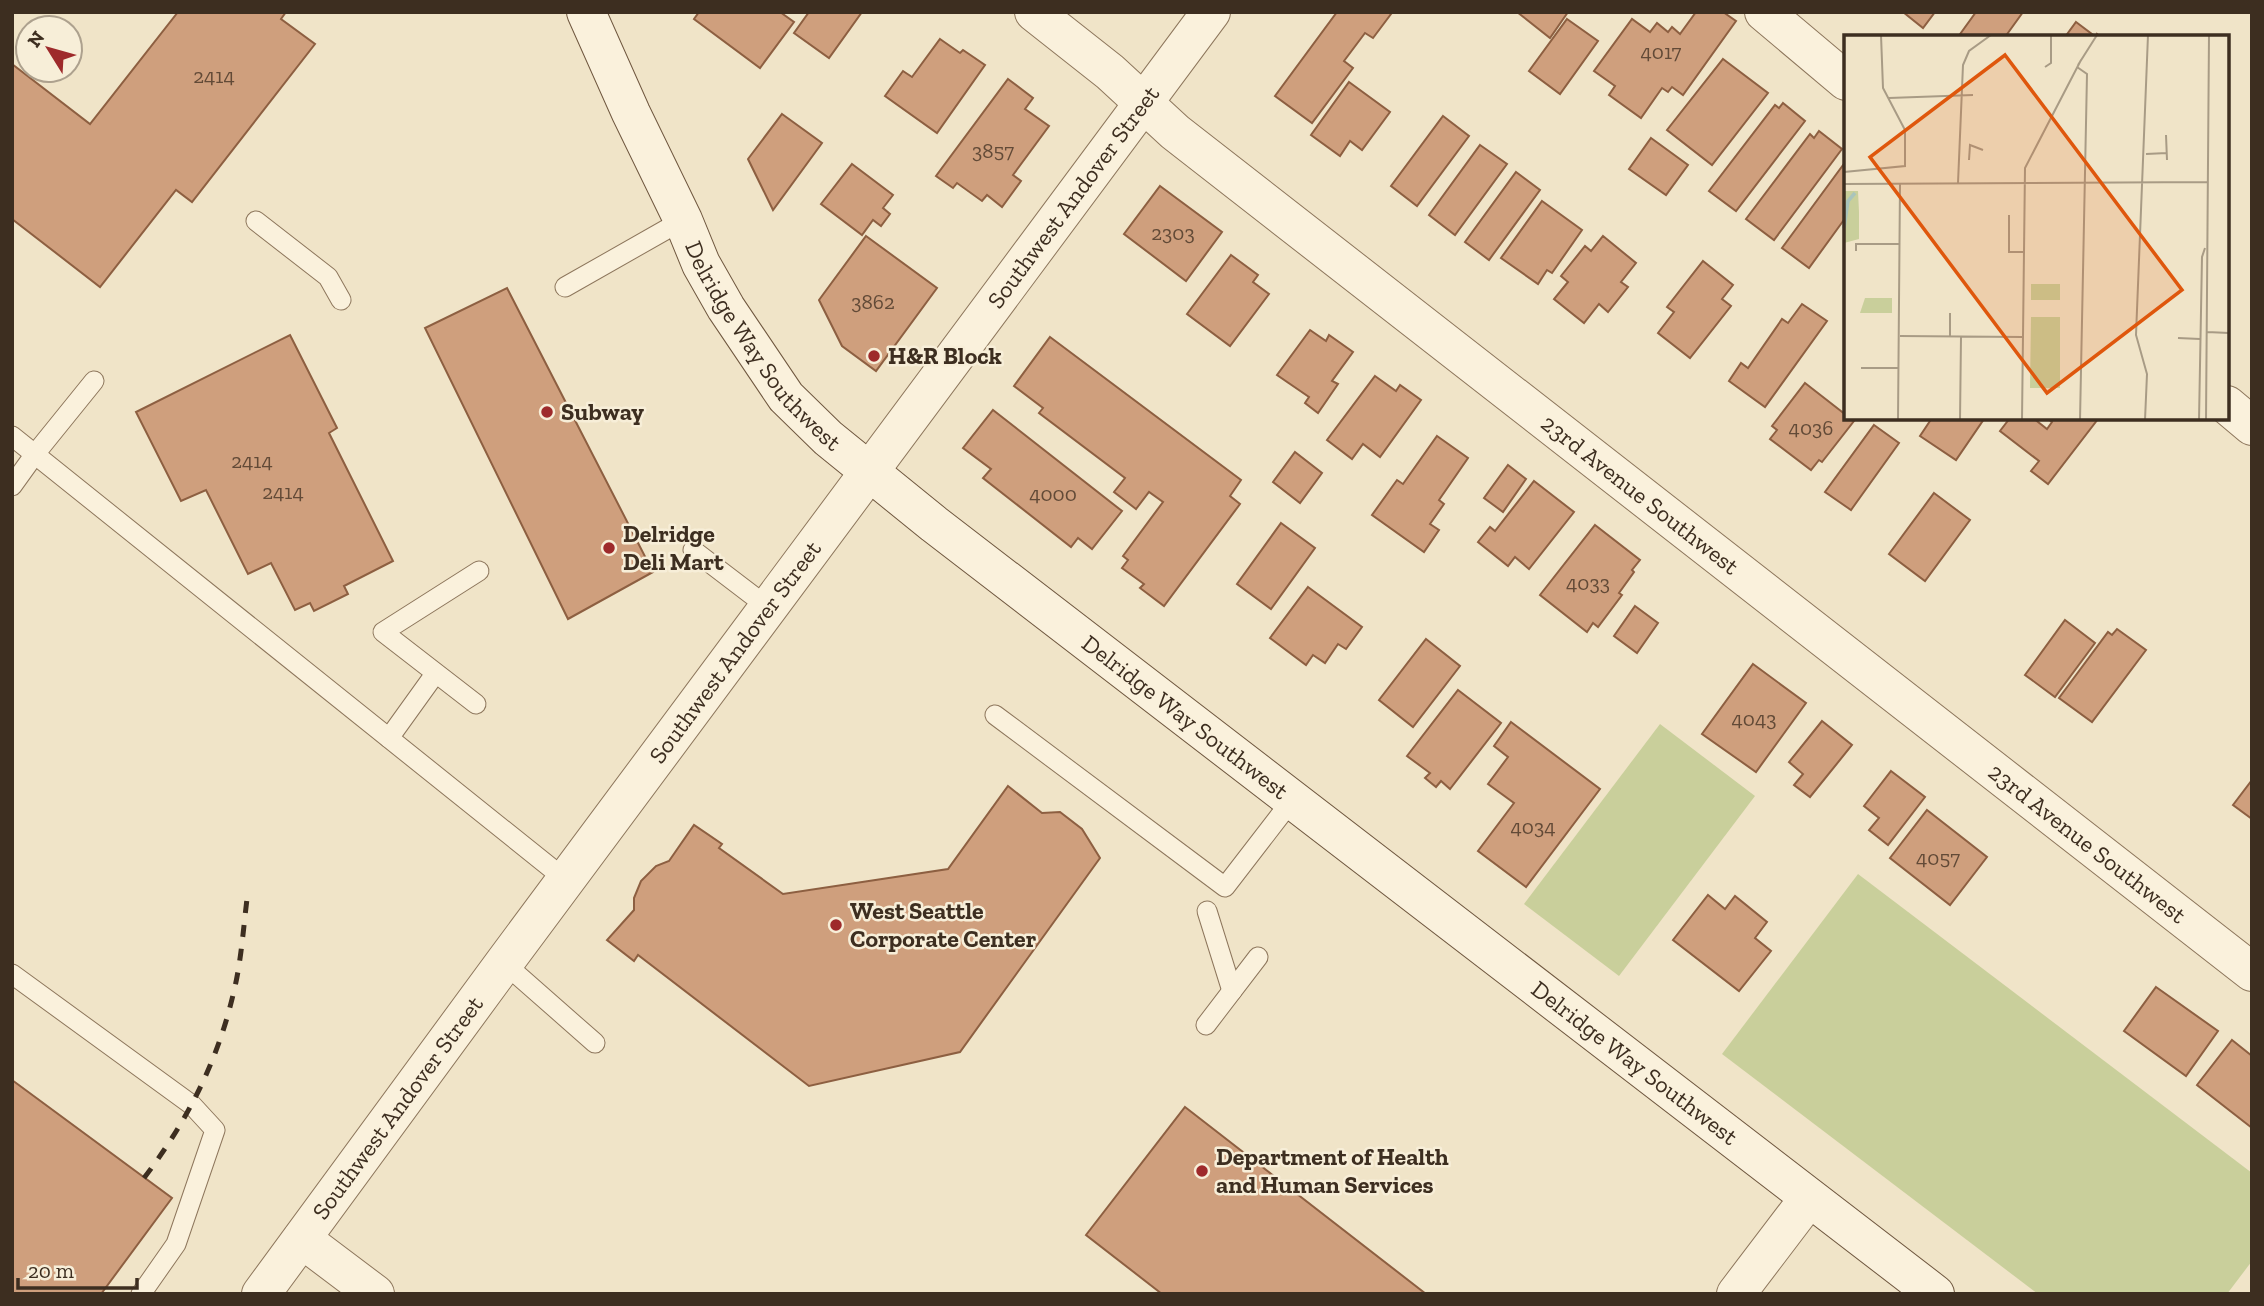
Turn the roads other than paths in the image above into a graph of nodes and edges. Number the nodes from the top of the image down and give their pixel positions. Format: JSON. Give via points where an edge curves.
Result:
{"nodes":[{"id":1,"x":586,"y":12,"type":"edge"},
{"id":2,"x":1034,"y":12,"type":"edge"},
{"id":3,"x":1211,"y":12,"type":"edge"},
{"id":4,"x":1764,"y":12,"type":"edge"},
{"id":5,"x":1844,"y":79,"type":"edge"},
{"id":6,"x":1144,"y":103,"type":"junction"},
{"id":7,"x":683,"y":220,"type":"junction"},
{"id":8,"x":257,"y":221,"type":"dead end"},
{"id":9,"x":565,"y":287,"type":"dead end"},
{"id":10,"x":341,"y":300,"type":"dead end"},
{"id":11,"x":94,"y":381,"type":"dead end"},
{"id":12,"x":2229,"y":407,"type":"edge"},
{"id":13,"x":2252,"y":426,"type":"edge"},
{"id":14,"x":12,"y":436,"type":"edge"},
{"id":15,"x":35,"y":454,"type":"junction"},
{"id":16,"x":869,"y":472,"type":"junction"},
{"id":17,"x":12,"y":486,"type":"edge"},
{"id":18,"x":693,"y":550,"type":"dead end"},
{"id":19,"x":479,"y":571,"type":"dead end"},
{"id":20,"x":769,"y":608,"type":"junction"},
{"id":21,"x":435,"y":674,"type":"junction"},
{"id":22,"x":476,"y":704,"type":"dead end"},
{"id":23,"x":995,"y":715,"type":"dead end"},
{"id":24,"x":389,"y":738,"type":"junction"},
{"id":25,"x":1292,"y":800,"type":"junction"},
{"id":26,"x":566,"y":880,"type":"junction"},
{"id":27,"x":1207,"y":911,"type":"dead end"},
{"id":28,"x":1258,"y":957,"type":"dead end"},
{"id":29,"x":504,"y":963,"type":"junction"},
{"id":30,"x":2252,"y":972,"type":"edge"},
{"id":31,"x":12,"y":974,"type":"edge"},
{"id":32,"x":1232,"y":991,"type":"junction"},
{"id":33,"x":1206,"y":1025,"type":"dead end"},
{"id":34,"x":595,"y":1043,"type":"dead end"},
{"id":35,"x":1809,"y":1198,"type":"junction"},
{"id":36,"x":302,"y":1239,"type":"junction"},
{"id":37,"x":141,"y":1294,"type":"edge"},
{"id":38,"x":261,"y":1294,"type":"edge"},
{"id":39,"x":375,"y":1294,"type":"edge"},
{"id":40,"x":1736,"y":1294,"type":"edge"},
{"id":41,"x":1935,"y":1294,"type":"edge"}],
"edges":[{"from":1,"to":7,"type":"street","name":"Delridge Way Southwest"},
{"from":2,"to":6,"type":"street","name":"23rd Avenue Southwest"},
{"from":3,"to":6,"type":"street","name":"Southwest Andover Street"},
{"from":4,"to":5,"type":"street"},
{"from":6,"to":16,"type":"street","name":"Southwest Andover Street"},
{"from":6,"to":30,"type":"street","name":"23rd Avenue Southwest","via":[[1186,141]]},
{"from":7,"to":9,"type":"lane"},
{"from":7,"to":16,"type":"street","name":"Delridge Way Southwest","via":[[726,308],[786,397]]},
{"from":8,"to":10,"type":"lane","via":[[328,277]]},
{"from":11,"to":15,"type":"lane"},
{"from":12,"to":13,"type":"street"},
{"from":14,"to":15,"type":"lane"},
{"from":15,"to":17,"type":"lane"},
{"from":15,"to":24,"type":"lane"},
{"from":16,"to":20,"type":"street","name":"Southwest Andover Street"},
{"from":16,"to":25,"type":"street","name":"Delridge Way Southwest"},
{"from":18,"to":20,"type":"lane"},
{"from":19,"to":21,"type":"lane","via":[[383,632]]},
{"from":20,"to":26,"type":"street","name":"Southwest Andover Street"},
{"from":21,"to":22,"type":"lane"},
{"from":21,"to":24,"type":"lane"},
{"from":23,"to":25,"type":"lane","via":[[1225,887]]},
{"from":24,"to":26,"type":"lane"},
{"from":25,"to":35,"type":"street","name":"Delridge Way Southwest"},
{"from":26,"to":29,"type":"street","name":"Southwest Andover Street"},
{"from":27,"to":32,"type":"lane"},
{"from":28,"to":32,"type":"lane"},
{"from":29,"to":34,"type":"lane"},
{"from":29,"to":36,"type":"street","name":"Southwest Andover Street"},
{"from":31,"to":37,"type":"lane","via":[[192,1105],[215,1130],[176,1244]]},
{"from":32,"to":33,"type":"lane"},
{"from":35,"to":40,"type":"street"},
{"from":35,"to":41,"type":"street","name":"Delridge Way Southwest"},
{"from":36,"to":38,"type":"street","name":"Southwest Andover Street"},
{"from":36,"to":39,"type":"street"}]}
